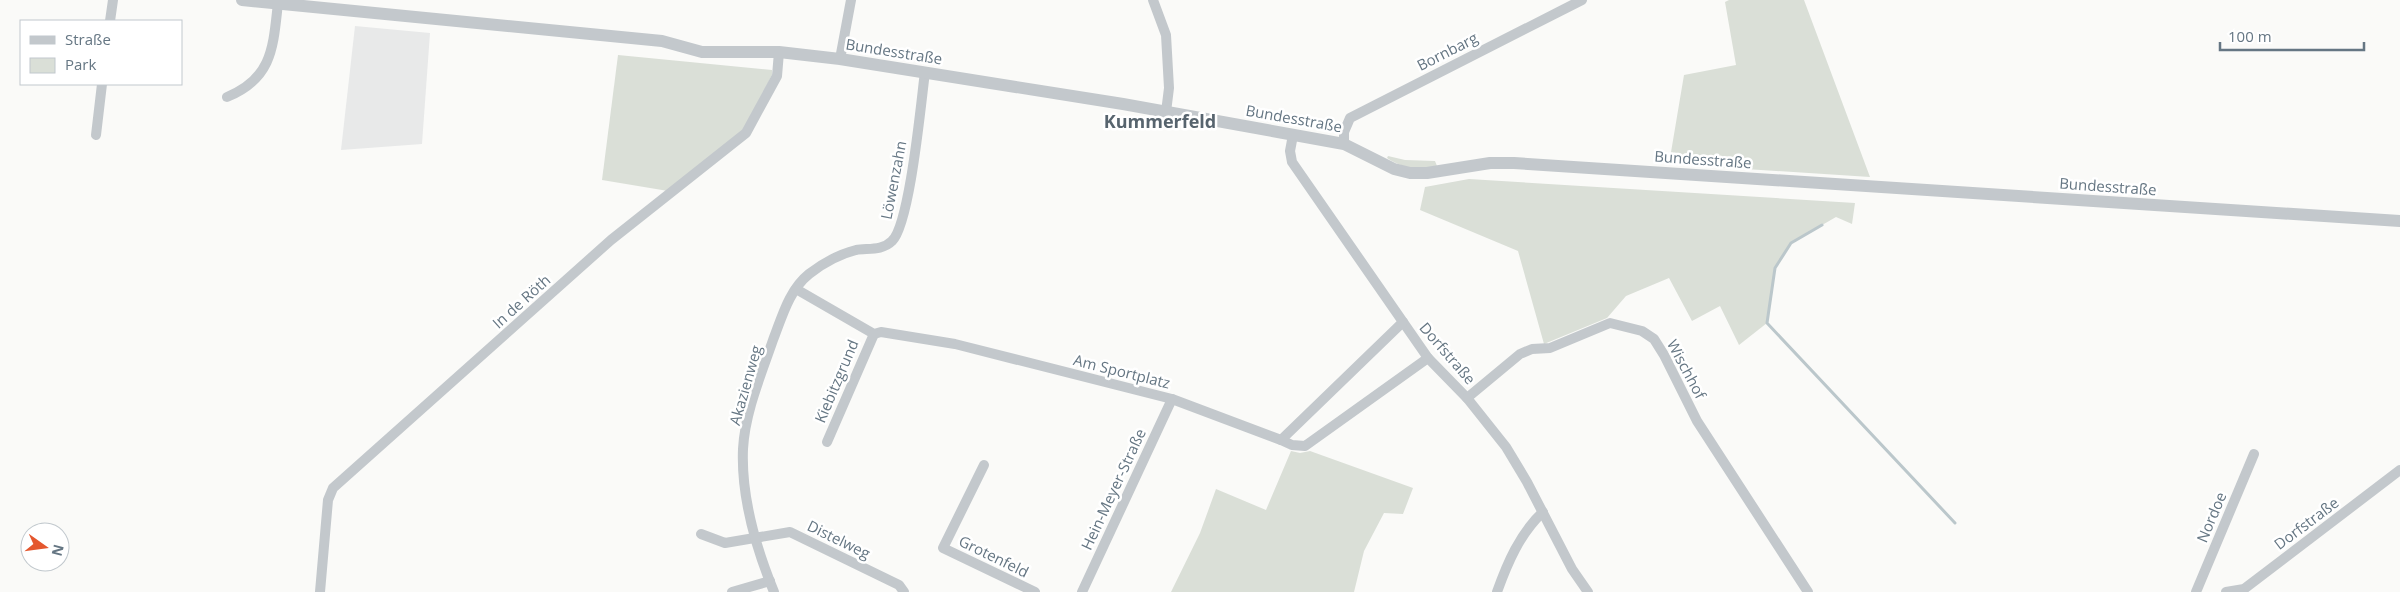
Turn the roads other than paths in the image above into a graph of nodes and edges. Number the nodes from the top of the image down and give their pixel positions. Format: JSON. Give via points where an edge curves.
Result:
{"nodes":[{"id":1,"x":113,"y":0,"type":"edge"},
{"id":2,"x":242,"y":0,"type":"edge"},
{"id":3,"x":851,"y":0,"type":"edge"},
{"id":4,"x":1154,"y":0,"type":"edge"},
{"id":5,"x":1582,"y":0,"type":"edge"},
{"id":6,"x":278,"y":3,"type":"junction"},
{"id":7,"x":110,"y":20,"type":"edge"},
{"id":8,"x":779,"y":52,"type":"junction"},
{"id":9,"x":840,"y":59,"type":"junction"},
{"id":10,"x":925,"y":72,"type":"junction"},
{"id":11,"x":102,"y":85,"type":"edge"},
{"id":12,"x":227,"y":97,"type":"dead end"},
{"id":13,"x":1166,"y":112,"type":"junction"},
{"id":14,"x":96,"y":135,"type":"dead end"},
{"id":15,"x":1292,"y":135,"type":"junction"},
{"id":16,"x":1344,"y":144,"type":"junction"},
{"id":17,"x":2400,"y":221,"type":"edge"},
{"id":18,"x":796,"y":289,"type":"junction"},
{"id":19,"x":1403,"y":322,"type":"junction"},
{"id":20,"x":874,"y":334,"type":"junction"},
{"id":21,"x":1428,"y":358,"type":"junction"},
{"id":22,"x":1467,"y":398,"type":"junction"},
{"id":23,"x":1172,"y":399,"type":"junction"},
{"id":24,"x":1281,"y":440,"type":"junction"},
{"id":25,"x":827,"y":442,"type":"dead end"},
{"id":26,"x":2254,"y":454,"type":"dead end"},
{"id":27,"x":984,"y":465,"type":"dead end"},
{"id":28,"x":2400,"y":470,"type":"edge"},
{"id":29,"x":1543,"y":512,"type":"junction"},
{"id":30,"x":701,"y":534,"type":"dead end"},
{"id":31,"x":755,"y":537,"type":"junction"},
{"id":32,"x":770,"y":581,"type":"junction"},
{"id":33,"x":320,"y":592,"type":"edge"},
{"id":34,"x":732,"y":592,"type":"edge"},
{"id":35,"x":774,"y":592,"type":"edge"},
{"id":36,"x":904,"y":592,"type":"edge"},
{"id":37,"x":1035,"y":592,"type":"edge"},
{"id":38,"x":1082,"y":592,"type":"edge"},
{"id":39,"x":1497,"y":592,"type":"edge"},
{"id":40,"x":1588,"y":592,"type":"edge"},
{"id":41,"x":1808,"y":592,"type":"edge"},
{"id":42,"x":2196,"y":592,"type":"edge"},
{"id":43,"x":2226,"y":592,"type":"edge"}],
"edges":[{"from":1,"to":7,"type":"street"},
{"from":2,"to":6,"type":"street","name":"Bundesstraße"},
{"from":3,"to":9,"type":"street"},
{"from":4,"to":13,"type":"street","via":[[1166,35],[1169,88]]},
{"from":5,"to":16,"type":"street","name":"Bornbarg","via":[[1350,118],[1344,132]]},
{"from":6,"to":8,"type":"street","name":"Bundesstraße","via":[[662,41],[702,52]]},
{"from":6,"to":12,"type":"street","via":[[268,63],[259,77],[243,91]]},
{"from":8,"to":9,"type":"street","name":"Bundesstraße"},
{"from":8,"to":33,"type":"street","name":"In de Röth","via":[[777,76],[746,133],[611,240],[333,488],[328,500]]},
{"from":9,"to":10,"type":"street","name":"Bundesstraße"},
{"from":10,"to":13,"type":"street","name":"Bundesstraße"},
{"from":10,"to":18,"type":"street","name":"Löwenzahn","via":[[902,224],[892,241],[879,248],[855,250],[826,262]]},
{"from":11,"to":14,"type":"street"},
{"from":13,"to":15,"type":"street","name":"Bundesstraße"},
{"from":15,"to":16,"type":"street","name":"Bundesstraße"},
{"from":15,"to":19,"type":"street","name":"Dorfstraße","via":[[1292,162]]},
{"from":16,"to":17,"type":"street","name":"Bundesstraße","via":[[1394,169],[1410,173],[1514,163]]},
{"from":18,"to":20,"type":"street","name":"Am Sportplatz"},
{"from":18,"to":31,"type":"street","name":"Akazienweg","via":[[784,311],[753,398],[743,448],[744,488]]},
{"from":19,"to":21,"type":"street","name":"Dorfstraße"},
{"from":19,"to":24,"type":"street"},
{"from":20,"to":23,"type":"street","name":"Am Sportplatz","via":[[881,332],[955,344]]},
{"from":20,"to":25,"type":"street","name":"Kiebitzgrund"},
{"from":21,"to":22,"type":"street","name":"Dorfstraße"},
{"from":21,"to":24,"type":"street","name":"Am Sportplatz","via":[[1305,446]]},
{"from":22,"to":29,"type":"street","name":"Dorfstraße","via":[[1506,447]]},
{"from":22,"to":41,"type":"street","name":"Wischhof","via":[[1520,354],[1532,349],[1550,348],[1610,323],[1642,331],[1654,339],[1698,421]]},
{"from":23,"to":24,"type":"street","name":"Am Sportplatz"},
{"from":23,"to":38,"type":"street","name":"Hein-Meyer-Straße"},
{"from":26,"to":42,"type":"street","name":"Nordoe"},
{"from":27,"to":37,"type":"street","name":"Grotenfeld","via":[[943,548]]},
{"from":28,"to":43,"type":"street","name":"Dorfstraße","via":[[2244,589]]},
{"from":29,"to":39,"type":"street","via":[[1519,544]]},
{"from":29,"to":40,"type":"street","name":"Dorfstraße","via":[[1572,569]]},
{"from":30,"to":31,"type":"street","name":"Distelweg","via":[[725,543]]},
{"from":31,"to":32,"type":"street","name":"Akazienweg"},
{"from":31,"to":36,"type":"street","name":"Distelweg","via":[[790,532],[899,585]]},
{"from":32,"to":34,"type":"street"},
{"from":32,"to":35,"type":"street","name":"Akazienweg"}]}
